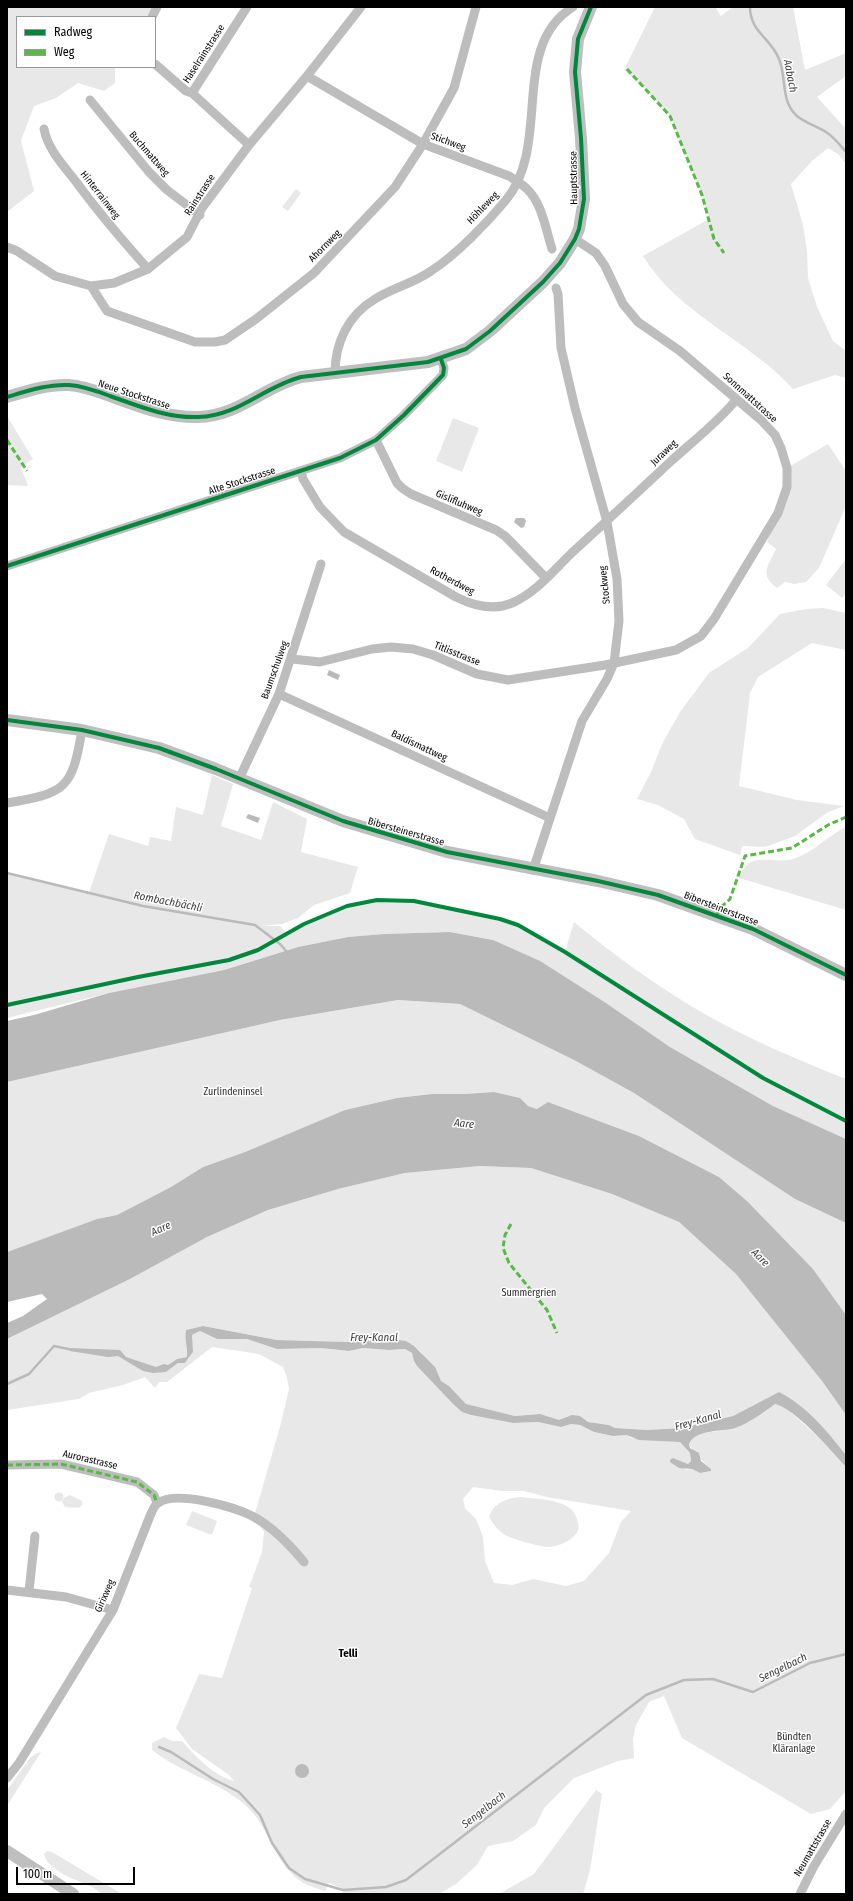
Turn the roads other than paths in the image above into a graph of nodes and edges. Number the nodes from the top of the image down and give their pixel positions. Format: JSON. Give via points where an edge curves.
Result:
{"nodes":[{"id":1,"x":157,"y":7,"type":"edge"},
{"id":2,"x":247,"y":7,"type":"edge"},
{"id":3,"x":361,"y":7,"type":"edge"},
{"id":4,"x":476,"y":7,"type":"edge"},
{"id":5,"x":573,"y":7,"type":"edge"},
{"id":6,"x":589,"y":8,"type":"edge"},
{"id":7,"x":152,"y":16,"type":"edge"},
{"id":8,"x":156,"y":65,"type":"edge"},
{"id":9,"x":307,"y":76,"type":"junction"},
{"id":10,"x":192,"y":93,"type":"junction"},
{"id":11,"x":90,"y":100,"type":"dead end"},
{"id":12,"x":44,"y":129,"type":"dead end"},
{"id":13,"x":423,"y":144,"type":"junction"},
{"id":14,"x":249,"y":145,"type":"junction"},
{"id":15,"x":518,"y":181,"type":"junction"},
{"id":16,"x":200,"y":215,"type":"junction"},
{"id":17,"x":575,"y":239,"type":"junction"},
{"id":18,"x":7,"y":246,"type":"edge"},
{"id":19,"x":552,"y":249,"type":"dead end"},
{"id":20,"x":148,"y":269,"type":"junction"},
{"id":21,"x":91,"y":286,"type":"junction"},
{"id":22,"x":556,"y":288,"type":"dead end"},
{"id":23,"x":441,"y":359,"type":"junction"},
{"id":24,"x":335,"y":373,"type":"junction"},
{"id":25,"x":7,"y":397,"type":"edge"},
{"id":26,"x":736,"y":400,"type":"junction"},
{"id":27,"x":376,"y":440,"type":"junction"},
{"id":28,"x":301,"y":471,"type":"junction"},
{"id":29,"x":607,"y":522,"type":"junction"},
{"id":30,"x":321,"y":564,"type":"dead end"},
{"id":31,"x":7,"y":566,"type":"edge"},
{"id":32,"x":546,"y":578,"type":"junction"},
{"id":33,"x":292,"y":659,"type":"junction"},
{"id":34,"x":614,"y":662,"type":"junction"},
{"id":35,"x":279,"y":694,"type":"junction"},
{"id":36,"x":7,"y":720,"type":"edge"},
{"id":37,"x":82,"y":730,"type":"junction"},
{"id":38,"x":239,"y":779,"type":"junction"},
{"id":39,"x":7,"y":802,"type":"edge"},
{"id":40,"x":550,"y":818,"type":"junction"},
{"id":41,"x":532,"y":870,"type":"junction"},
{"id":42,"x":846,"y":975,"type":"edge"},
{"id":43,"x":7,"y":1466,"type":"edge"},
{"id":44,"x":157,"y":1503,"type":"junction"},
{"id":45,"x":35,"y":1536,"type":"dead end"},
{"id":46,"x":304,"y":1562,"type":"dead end"},
{"id":47,"x":7,"y":1590,"type":"edge"},
{"id":48,"x":29,"y":1591,"type":"junction"},
{"id":49,"x":113,"y":1610,"type":"junction"},
{"id":50,"x":7,"y":1778,"type":"edge"},
{"id":51,"x":846,"y":1814,"type":"edge"},
{"id":52,"x":7,"y":1851,"type":"edge"},
{"id":53,"x":73,"y":1894,"type":"edge"},
{"id":54,"x":800,"y":1894,"type":"edge"}],
"edges":[{"from":1,"to":7,"type":"street"},
{"from":2,"to":10,"type":"street","name":"Haselrainstrasse"},
{"from":3,"to":9,"type":"street","name":"Rainstrasse"},
{"from":4,"to":13,"type":"street","name":"Ahornweg","via":[[454,88]]},
{"from":5,"to":15,"type":"street","name":"Höhleweg","via":[[554,22],[539,54],[531,132]]},
{"from":6,"to":17,"type":"main road","name":"Hauptstrasse","via":[[578,40],[575,66],[585,187],[582,217]]},
{"from":8,"to":10,"type":"street","via":[[186,92]]},
{"from":9,"to":13,"type":"street","name":"Stichweg"},
{"from":9,"to":14,"type":"street","name":"Rainstrasse"},
{"from":10,"to":14,"type":"street"},
{"from":11,"to":16,"type":"street","name":"Buchmattweg","via":[[149,172],[167,190]]},
{"from":12,"to":20,"type":"street","name":"Hinterrainweg","via":[[46,141],[60,162],[109,226]]},
{"from":13,"to":15,"type":"street","name":"Stichweg"},
{"from":13,"to":21,"type":"street","name":"Ahornweg","via":[[391,192],[314,273],[256,319],[224,340],[195,342],[107,311]]},
{"from":14,"to":16,"type":"street","name":"Rainstrasse","via":[[202,208]]},
{"from":15,"to":19,"type":"street","name":"Stichweg","via":[[537,202]]},
{"from":15,"to":24,"type":"street","name":"Höhleweg","via":[[507,199],[444,262],[419,278],[373,300],[356,315],[338,343]]},
{"from":16,"to":20,"type":"street","name":"Rainstrasse","via":[[187,238]]},
{"from":17,"to":23,"type":"main road","name":"Hauptstrasse","via":[[560,263],[543,282],[490,331],[466,349]]},
{"from":17,"to":26,"type":"street","name":"Sonnmattstrasse","via":[[596,253],[605,266],[622,304],[638,322],[675,346]]},
{"from":18,"to":21,"type":"street","name":"Rainstrasse","via":[[55,276]]},
{"from":20,"to":21,"type":"street","name":"Rainstrasse","via":[[119,281]]},
{"from":22,"to":29,"type":"street","name":"Stockweg","via":[[561,348]]},
{"from":23,"to":24,"type":"main road","name":"Neue Stockstrasse"},
{"from":23,"to":27,"type":"street","name":"Alte Stockstrasse","via":[[443,375]]},
{"from":24,"to":25,"type":"main road","name":"Neue Stockstrasse","via":[[287,380],[238,408],[206,416],[179,417],[154,412],[99,392],[70,385],[46,387]]},
{"from":26,"to":29,"type":"street","name":"Juraweg"},
{"from":26,"to":34,"type":"street","name":"Sonnmattstrasse","via":[[775,435],[782,448],[787,468],[787,487],[778,512],[714,619],[701,636],[676,650]]},
{"from":27,"to":28,"type":"street","name":"Alte Stockstrasse","via":[[340,458]]},
{"from":27,"to":32,"type":"street","name":"Gislifluhweg","via":[[402,488],[417,497],[496,530]]},
{"from":28,"to":31,"type":"street","name":"Alte Stockstrasse"},
{"from":28,"to":32,"type":"street","name":"Rotherdweg","via":[[320,507],[344,532],[471,604],[485,607],[510,604]]},
{"from":29,"to":32,"type":"street","name":"Rotherdweg"},
{"from":29,"to":34,"type":"street","name":"Stockweg","via":[[618,596],[619,621]]},
{"from":30,"to":33,"type":"street","name":"Baumschulweg"},
{"from":33,"to":34,"type":"street","name":"Titlisstrasse","via":[[320,662],[372,649],[413,649],[477,674],[508,680]]},
{"from":33,"to":35,"type":"street","name":"Baumschulweg"},
{"from":34,"to":40,"type":"street","name":"Stockweg","via":[[582,721]]},
{"from":35,"to":38,"type":"street","name":"Baumschulweg"},
{"from":35,"to":40,"type":"street","name":"Baldismattweg"},
{"from":36,"to":37,"type":"main road","name":"Bibersteinerstrasse"},
{"from":37,"to":38,"type":"main road","name":"Bibersteinerstrasse","via":[[159,748]]},
{"from":37,"to":39,"type":"street","via":[[73,771],[65,784],[44,796]]},
{"from":38,"to":41,"type":"main road","name":"Bibersteinerstrasse","via":[[336,819],[383,834],[447,852]]},
{"from":40,"to":41,"type":"street","name":"Stockweg"},
{"from":41,"to":42,"type":"main road","name":"Bibersteinerstrasse","via":[[604,882],[685,904],[753,929]]},
{"from":43,"to":44,"type":"street","name":"Aurorastrasse","via":[[61,1464],[137,1482],[154,1495]]},
{"from":44,"to":46,"type":"street","via":[[171,1498],[194,1498],[254,1517],[289,1544]]},
{"from":44,"to":49,"type":"street","name":"Girixweg","via":[[142,1533]]},
{"from":45,"to":48,"type":"street"},
{"from":47,"to":48,"type":"street"},
{"from":48,"to":49,"type":"street","via":[[66,1597]]},
{"from":49,"to":50,"type":"street","name":"Girixweg","via":[[19,1763]]},
{"from":51,"to":54,"type":"street","name":"Neumattstrasse"},
{"from":52,"to":53,"type":"main road"}]}
